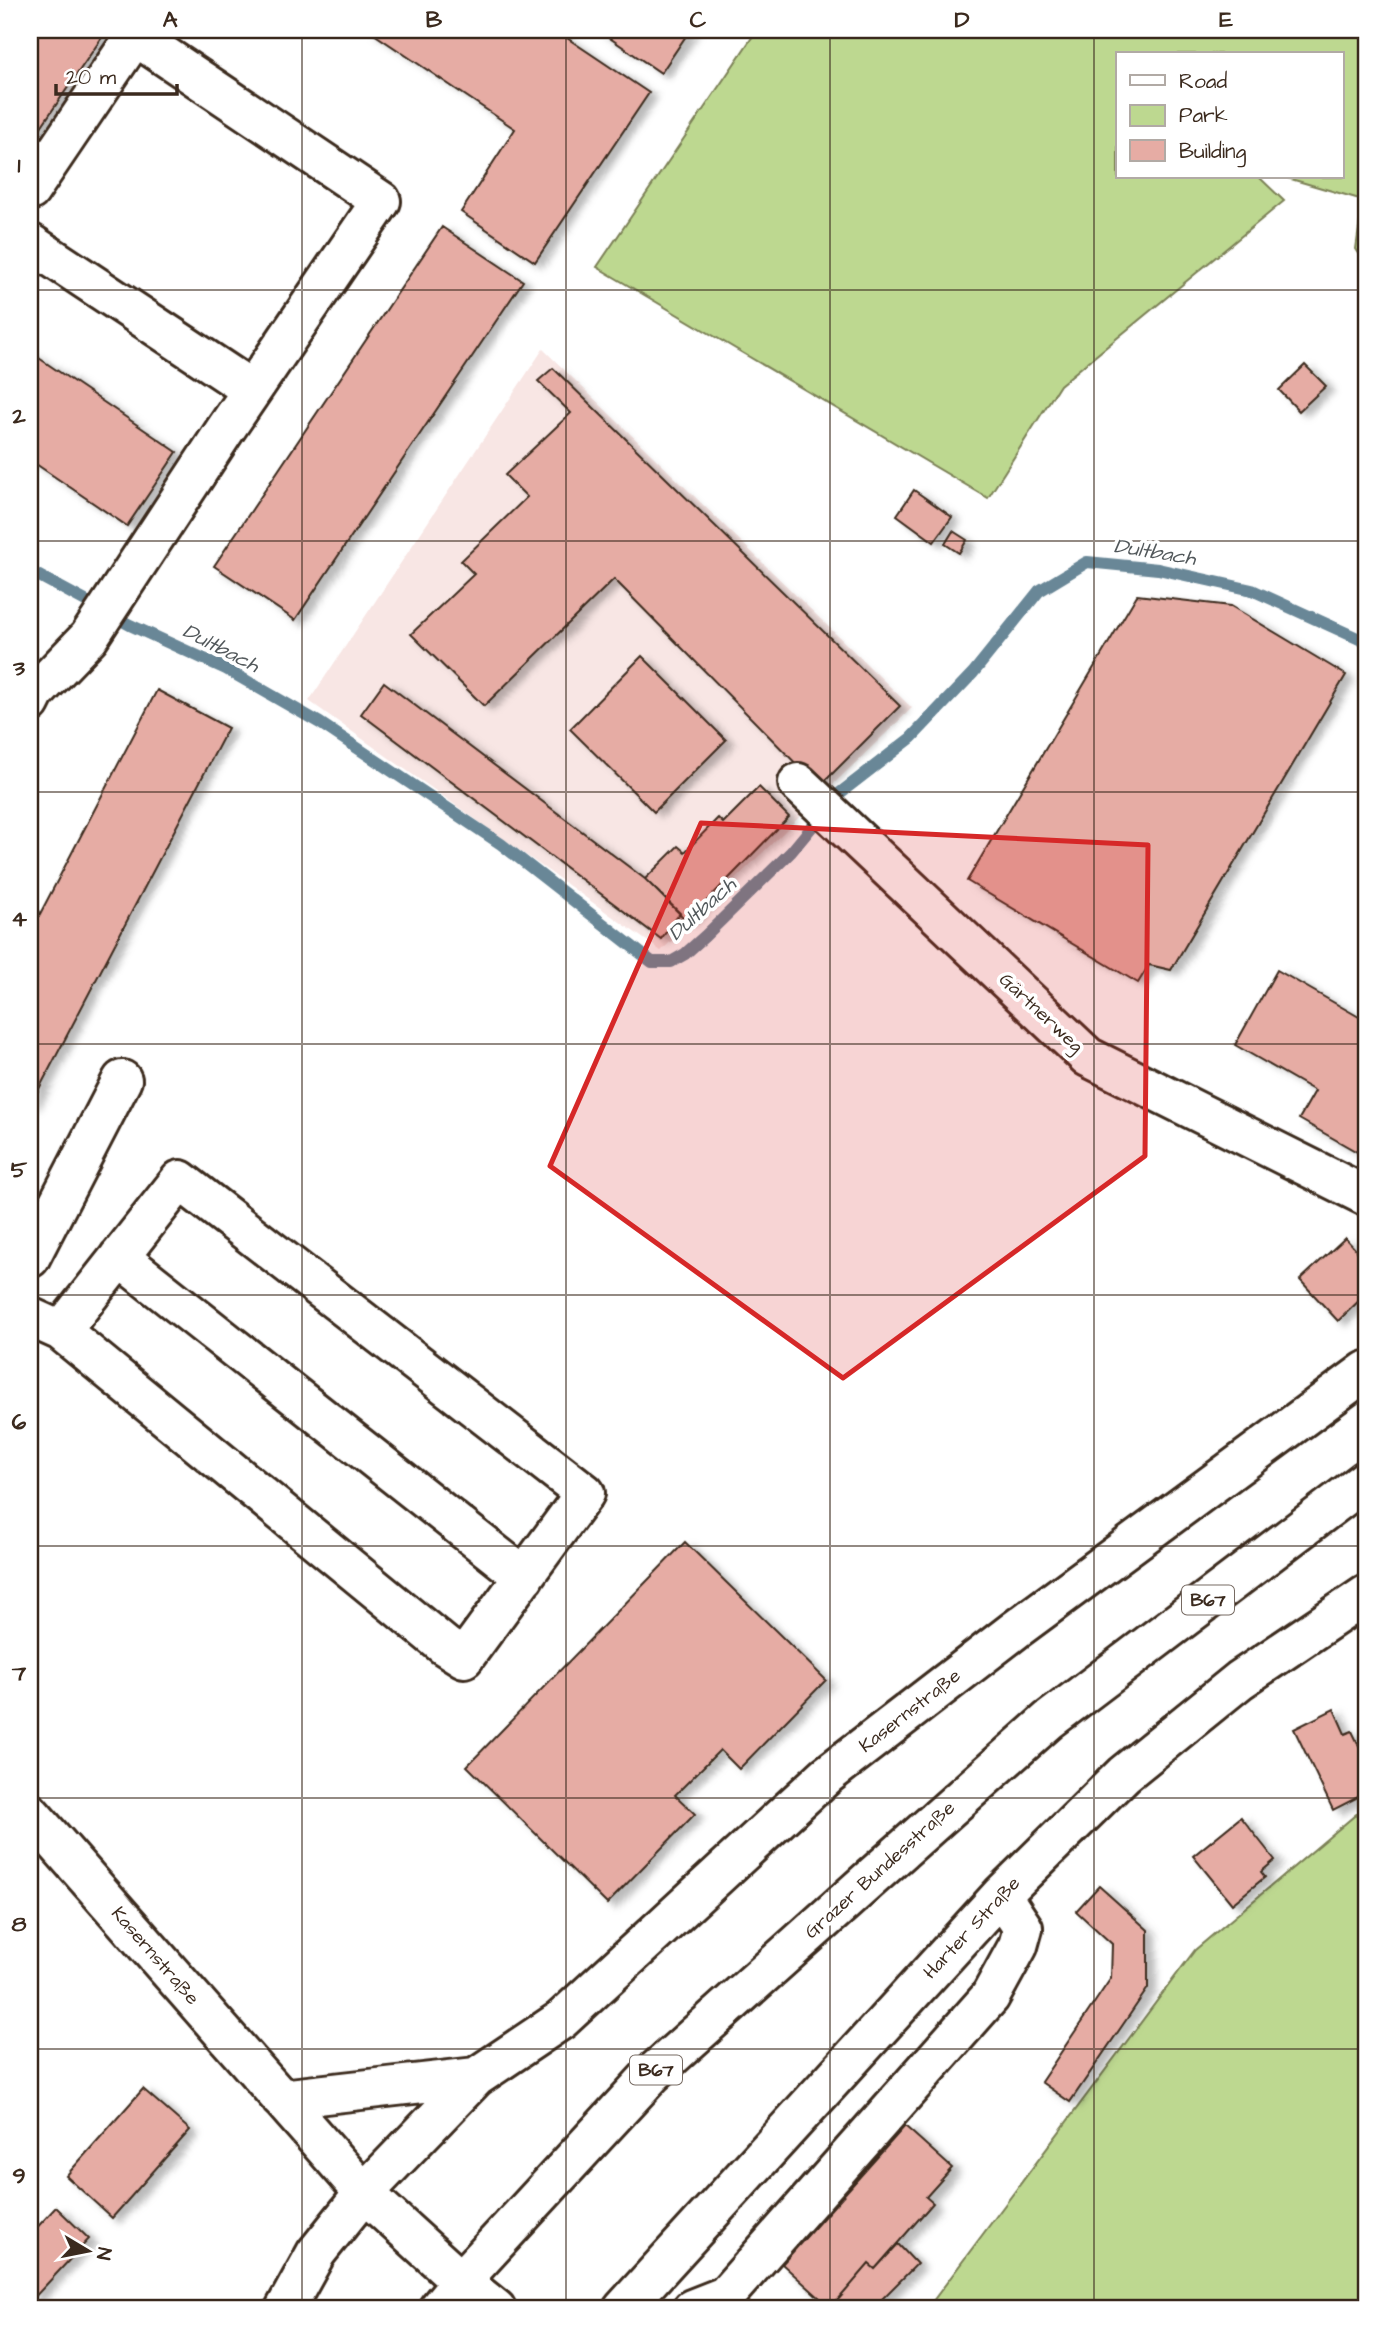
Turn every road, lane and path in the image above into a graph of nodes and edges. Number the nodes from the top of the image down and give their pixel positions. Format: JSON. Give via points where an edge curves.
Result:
{"nodes":[{"id":1,"x":137,"y":33,"type":"edge"},
{"id":2,"x":30,"y":191,"type":"edge"},
{"id":3,"x":30,"y":243,"type":"edge"},
{"id":4,"x":252,"y":390,"type":"junction"},
{"id":5,"x":30,"y":703,"type":"edge"},
{"id":6,"x":814,"y":798,"type":"dead end"},
{"id":7,"x":122,"y":1080,"type":"dead end"},
{"id":8,"x":1366,"y":1196,"type":"edge"},
{"id":9,"x":119,"y":1257,"type":"junction"},
{"id":10,"x":30,"y":1258,"type":"edge"},
{"id":11,"x":45,"y":1324,"type":"edge"},
{"id":12,"x":1366,"y":1371,"type":"edge"},
{"id":13,"x":1366,"y":1480,"type":"edge"},
{"id":14,"x":524,"y":1577,"type":"junction"},
{"id":15,"x":1366,"y":1595,"type":"edge"},
{"id":16,"x":30,"y":1813,"type":"edge"},
{"id":17,"x":1001,"y":1895,"type":"junction"},
{"id":18,"x":477,"y":2077,"type":"junction"},
{"id":19,"x":281,"y":2099,"type":"junction"},
{"id":20,"x":364,"y":2193,"type":"junction"},
{"id":21,"x":452,"y":2300,"type":"edge"},
{"id":22,"x":648,"y":2301,"type":"edge"},
{"id":23,"x":285,"y":2309,"type":"edge"},
{"id":24,"x":496,"y":2309,"type":"edge"},
{"id":25,"x":692,"y":2309,"type":"edge"}],
"edges":[{"from":1,"to":2,"type":"street"},
{"from":1,"to":4,"type":"street","via":[[381,201]]},
{"from":3,"to":4,"type":"street"},
{"from":4,"to":5,"type":"street","via":[[89,637],[35,692]]},
{"from":6,"to":8,"type":"street","name":"Gärtnerweg","via":[[1088,1057]]},
{"from":7,"to":10,"type":"street"},
{"from":9,"to":11,"type":"street"},
{"from":9,"to":14,"type":"street"},
{"from":9,"to":14,"type":"street","via":[[180,1180],[585,1493]]},
{"from":11,"to":14,"type":"street","via":[[464,1658]]},
{"from":12,"to":18,"type":"street","name":"Kasernstraße","via":[[827,1775],[562,2020]]},
{"from":13,"to":21,"type":"street","name":"Grazer Bundesstraße","number":"B67","via":[[1049,1720],[652,2074]]},
{"from":15,"to":17,"type":"street","name":"Harter Straße","via":[[1240,1680],[1133,1767]]},
{"from":16,"to":19,"type":"street","name":"Kasernstraße"},
{"from":17,"to":22,"type":"street","name":"Harter Straße"},
{"from":17,"to":25,"type":"street","via":[[1023,1928],[990,1997],[725,2296]]},
{"from":18,"to":19,"type":"street","name":"Kasernstraße"},
{"from":18,"to":20,"type":"street","name":"Kasernstraße"},
{"from":19,"to":20,"type":"street","name":"Kasernstraße"},
{"from":20,"to":21,"type":"street","name":"Kasernstraße"},
{"from":20,"to":23,"type":"street","via":[[316,2253]]},
{"from":21,"to":24,"type":"street"}]}
